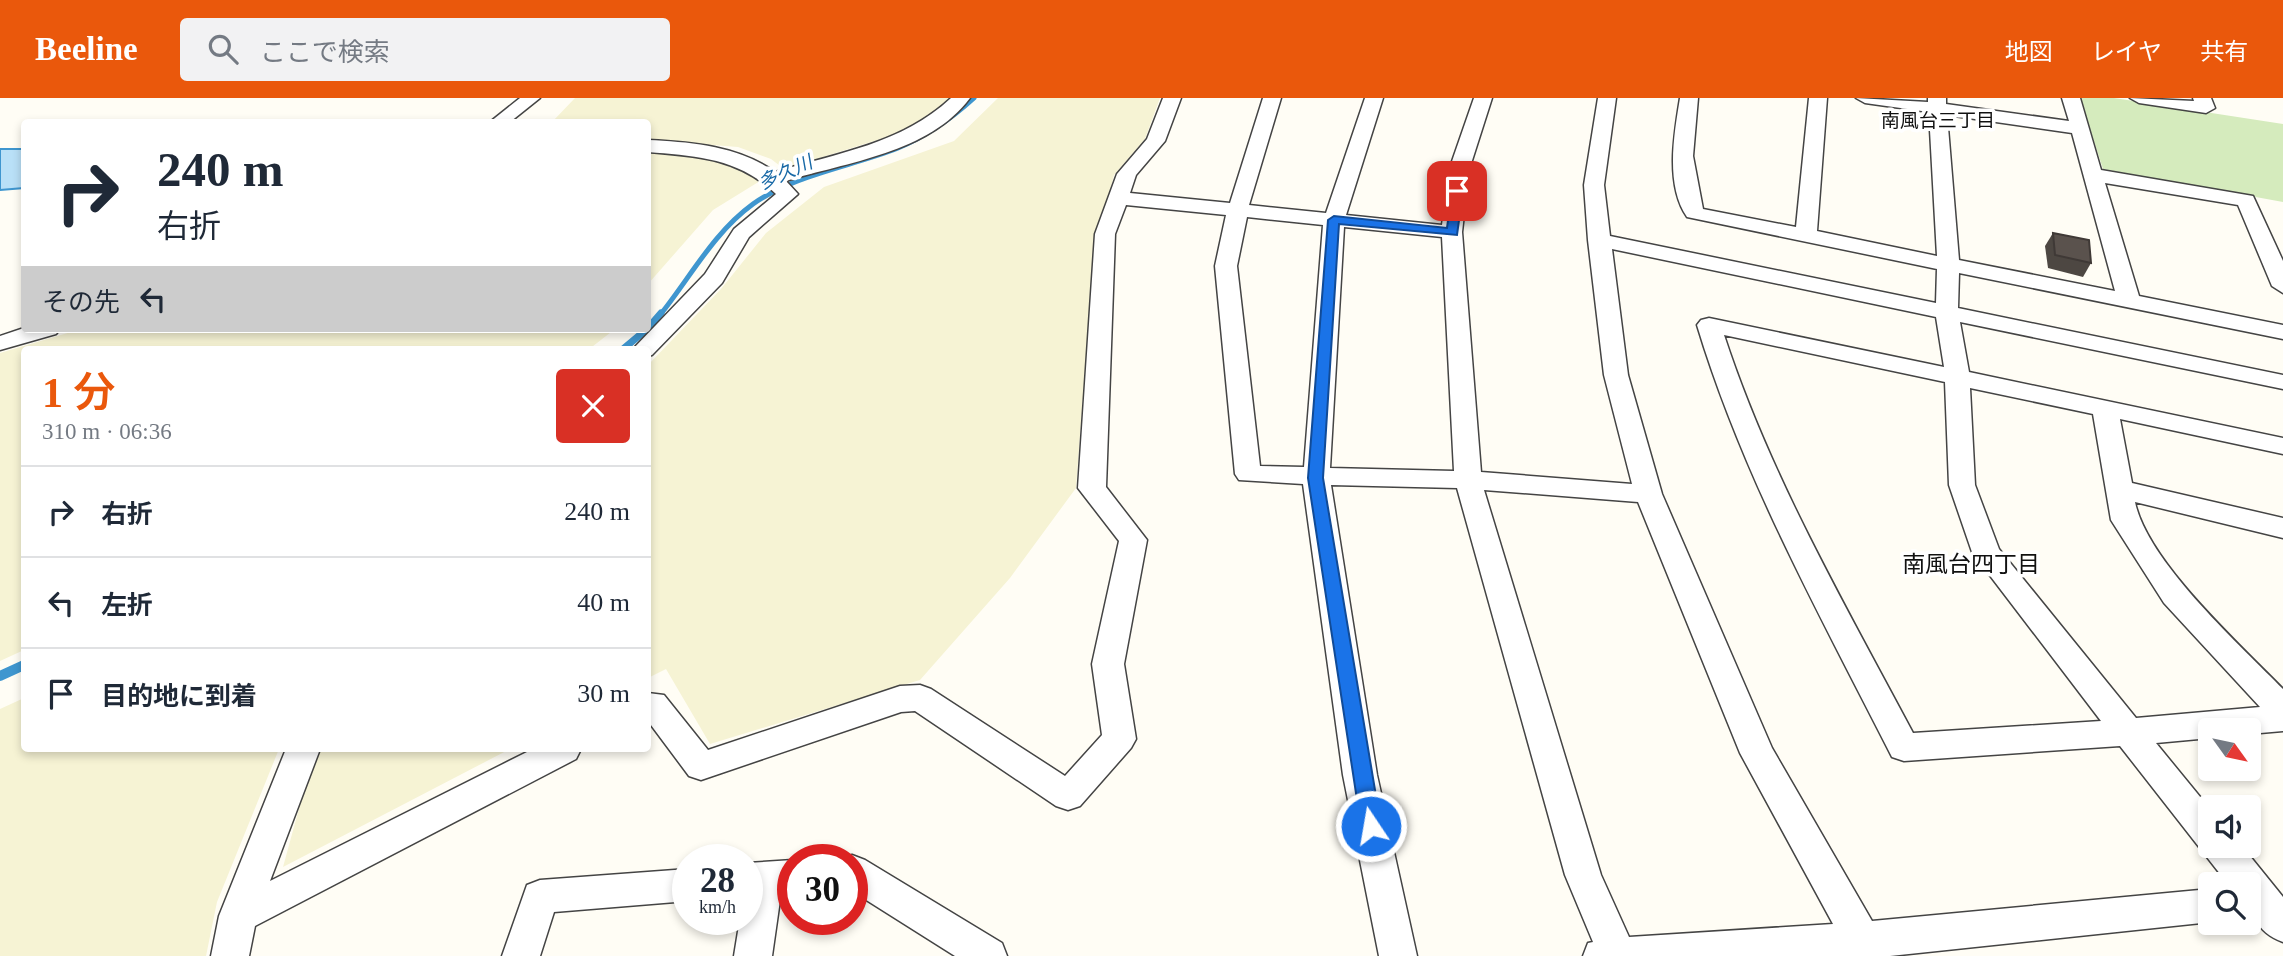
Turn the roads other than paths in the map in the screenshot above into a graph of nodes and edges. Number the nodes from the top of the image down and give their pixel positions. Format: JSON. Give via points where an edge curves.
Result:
{"nodes":[{"id":1,"x":531,"y":98,"type":"edge"},
{"id":2,"x":961,"y":98,"type":"edge"},
{"id":3,"x":1172,"y":98,"type":"edge"},
{"id":4,"x":1272,"y":98,"type":"edge"},
{"id":5,"x":1374,"y":98,"type":"edge"},
{"id":6,"x":1483,"y":98,"type":"edge"},
{"id":7,"x":1606,"y":98,"type":"edge"},
{"id":8,"x":1689,"y":98,"type":"edge"},
{"id":9,"x":1818,"y":98,"type":"edge"},
{"id":10,"x":1865,"y":98,"type":"edge"},
{"id":11,"x":2071,"y":98,"type":"edge"},
{"id":12,"x":2138,"y":98,"type":"edge"},
{"id":13,"x":2202,"y":98,"type":"edge"},
{"id":14,"x":1938,"y":103,"type":"edge"},
{"id":15,"x":503,"y":119,"type":"edge"},
{"id":16,"x":2077,"y":128,"type":"junction"},
{"id":17,"x":651,"y":146,"type":"edge"},
{"id":18,"x":2093,"y":175,"type":"junction"},
{"id":19,"x":780,"y":186,"type":"junction"},
{"id":20,"x":1119,"y":198,"type":"junction"},
{"id":21,"x":1238,"y":209,"type":"junction"},
{"id":22,"x":1334,"y":220,"type":"junction"},
{"id":23,"x":1452,"y":232,"type":"junction"},
{"id":24,"x":1806,"y":235,"type":"junction"},
{"id":25,"x":1600,"y":240,"type":"junction"},
{"id":26,"x":1948,"y":264,"type":"junction"},
{"id":27,"x":2283,"y":286,"type":"edge"},
{"id":28,"x":2129,"y":302,"type":"junction"},
{"id":29,"x":1947,"y":312,"type":"junction"},
{"id":30,"x":2283,"y":332,"type":"edge"},
{"id":31,"x":34,"y":333,"type":"edge"},
{"id":32,"x":0,"y":343,"type":"edge"},
{"id":33,"x":648,"y":346,"type":"edge"},
{"id":34,"x":1956,"y":376,"type":"junction"},
{"id":35,"x":2283,"y":382,"type":"edge"},
{"id":36,"x":2105,"y":408,"type":"junction"},
{"id":37,"x":2283,"y":446,"type":"edge"},
{"id":38,"x":1316,"y":478,"type":"junction"},
{"id":39,"x":1468,"y":480,"type":"junction"},
{"id":40,"x":2120,"y":489,"type":"junction"},
{"id":41,"x":1648,"y":494,"type":"junction"},
{"id":42,"x":2283,"y":528,"type":"edge"},
{"id":43,"x":651,"y":705,"type":"edge"},
{"id":44,"x":2283,"y":710,"type":"edge"},
{"id":45,"x":2283,"y":718,"type":"edge"},
{"id":46,"x":2128,"y":733,"type":"junction"},
{"id":47,"x":302,"y":752,"type":"edge"},
{"id":48,"x":558,"y":752,"type":"edge"},
{"id":49,"x":2198,"y":820,"type":"edge"},
{"id":50,"x":2230,"y":858,"type":"edge"},
{"id":51,"x":768,"y":878,"type":"edge"},
{"id":52,"x":868,"y":881,"type":"edge"},
{"id":53,"x":672,"y":886,"type":"edge"},
{"id":54,"x":2198,"y":907,"type":"edge"},
{"id":55,"x":2270,"y":907,"type":"edge"},
{"id":56,"x":239,"y":916,"type":"junction"},
{"id":57,"x":1866,"y":948,"type":"edge"},
{"id":58,"x":975,"y":951,"type":"edge"},
{"id":59,"x":230,"y":956,"type":"edge"},
{"id":60,"x":521,"y":956,"type":"edge"},
{"id":61,"x":753,"y":956,"type":"edge"},
{"id":62,"x":1398,"y":956,"type":"edge"},
{"id":63,"x":1612,"y":956,"type":"edge"}],
"edges":[{"from":1,"to":15,"type":"street"},
{"from":2,"to":19,"type":"street","via":[[932,123],[887,146],[817,164]]},
{"from":3,"to":20,"type":"street","via":[[1156,141],[1127,174]]},
{"from":4,"to":21,"type":"street"},
{"from":5,"to":22,"type":"street"},
{"from":6,"to":23,"type":"street","via":[[1460,170]]},
{"from":7,"to":25,"type":"street","via":[[1594,185]]},
{"from":8,"to":24,"type":"street","via":[[1683,183],[1694,213]]},
{"from":9,"to":24,"type":"street"},
{"from":10,"to":14,"type":"street"},
{"from":11,"to":16,"type":"street"},
{"from":12,"to":13,"type":"street","via":[[2206,108]]},
{"from":14,"to":16,"type":"street"},
{"from":14,"to":26,"type":"street"},
{"from":16,"to":18,"type":"street"},
{"from":17,"to":19,"type":"street","via":[[705,150],[743,159]]},
{"from":18,"to":27,"type":"street","via":[[2246,200]]},
{"from":18,"to":28,"type":"street"},
{"from":19,"to":33,"type":"street","via":[[741,233],[714,278]]},
{"from":20,"to":21,"type":"street"},
{"from":20,"to":43,"type":"street","via":[[1105,234],[1092,488],[1133,540],[1108,664],[1119,739],[1068,796],[920,698],[900,699],[701,766]]},
{"from":21,"to":22,"type":"street"},
{"from":21,"to":38,"type":"street","via":[[1226,266],[1248,474]]},
{"from":22,"to":23,"type":"street"},
{"from":22,"to":38,"type":"street"},
{"from":23,"to":39,"type":"street"},
{"from":24,"to":26,"type":"street"},
{"from":25,"to":29,"type":"street"},
{"from":25,"to":41,"type":"street","via":[[1616,375]]},
{"from":26,"to":28,"type":"street"},
{"from":26,"to":29,"type":"street"},
{"from":28,"to":30,"type":"street"},
{"from":29,"to":34,"type":"street"},
{"from":29,"to":35,"type":"street"},
{"from":31,"to":32,"type":"street"},
{"from":34,"to":36,"type":"street"},
{"from":34,"to":46,"type":"street","via":[[1962,485],[1986,552]]},
{"from":34,"to":46,"type":"street","via":[[1709,325],[1721,368],[1764,473],[1904,747]]},
{"from":36,"to":37,"type":"street"},
{"from":36,"to":40,"type":"street"},
{"from":38,"to":39,"type":"street"},
{"from":38,"to":62,"type":"street","via":[[1360,775]]},
{"from":39,"to":41,"type":"street"},
{"from":39,"to":63,"type":"street","via":[[1583,875]]},
{"from":40,"to":42,"type":"street"},
{"from":40,"to":44,"type":"street","via":[[2125,520],[2174,595]]},
{"from":41,"to":57,"type":"street","via":[[1757,753]]},
{"from":45,"to":46,"type":"street"},
{"from":46,"to":49,"type":"street"},
{"from":47,"to":56,"type":"street"},
{"from":48,"to":56,"type":"street"},
{"from":50,"to":55,"type":"street"},
{"from":51,"to":61,"type":"street"},
{"from":52,"to":58,"type":"street"},
{"from":53,"to":60,"type":"street","via":[[540,897]]},
{"from":54,"to":57,"type":"street"},
{"from":56,"to":59,"type":"street"},
{"from":57,"to":63,"type":"street"}]}
